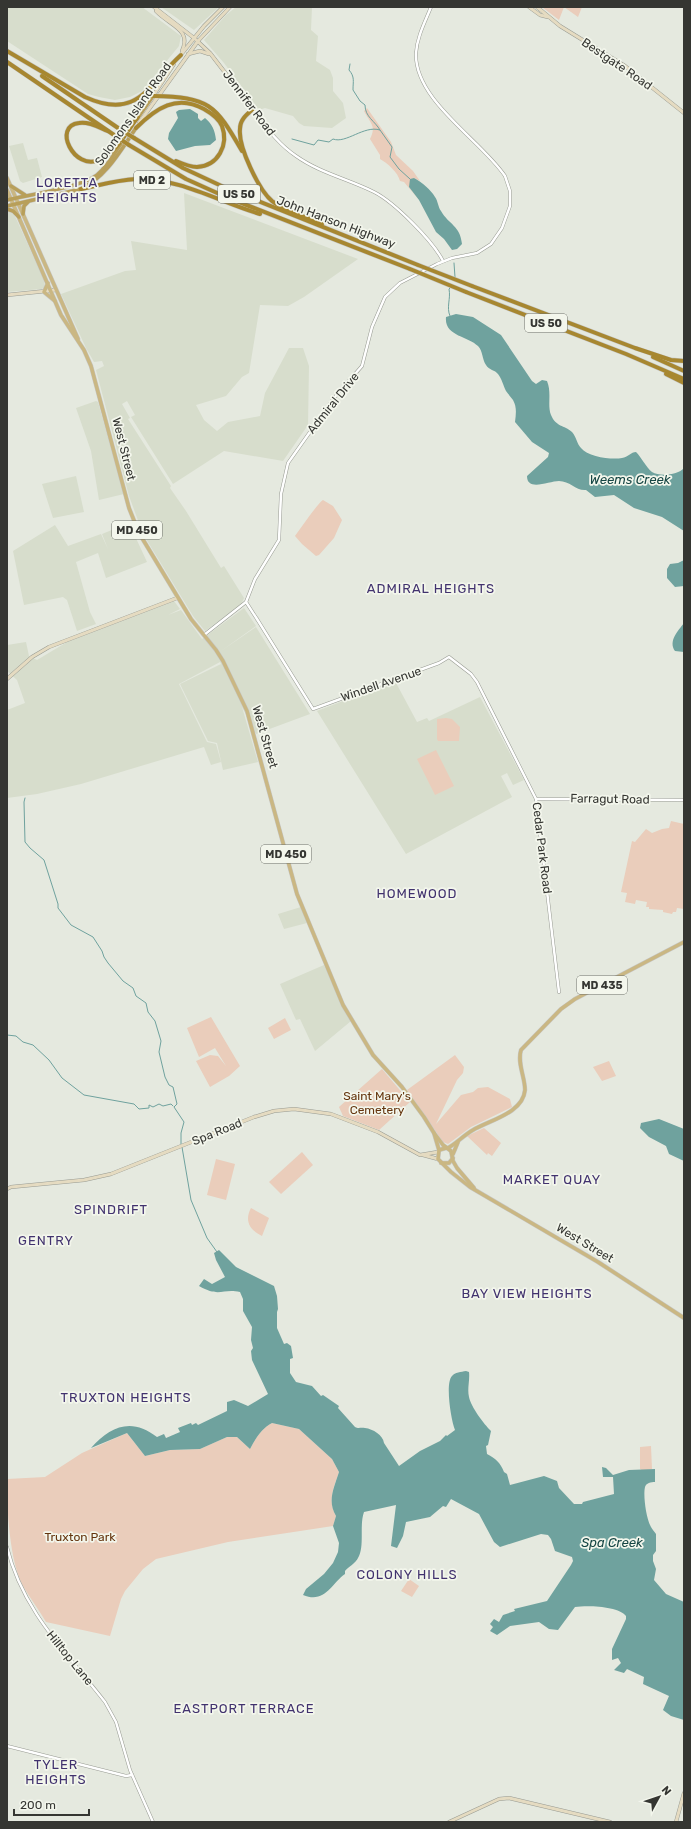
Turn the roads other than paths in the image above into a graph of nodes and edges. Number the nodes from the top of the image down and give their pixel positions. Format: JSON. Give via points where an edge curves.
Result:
{"nodes":[{"id":1,"x":154,"y":7,"type":"edge"},
{"id":2,"x":223,"y":7,"type":"edge"},
{"id":3,"x":230,"y":7,"type":"edge"},
{"id":4,"x":431,"y":7,"type":"edge"},
{"id":5,"x":529,"y":7,"type":"edge"},
{"id":6,"x":537,"y":7,"type":"edge"},
{"id":7,"x":548,"y":17,"type":"junction"},
{"id":8,"x":194,"y":38,"type":"junction"},
{"id":9,"x":198,"y":41,"type":"junction"},
{"id":10,"x":7,"y":52,"type":"edge"},
{"id":11,"x":188,"y":54,"type":"junction"},
{"id":12,"x":181,"y":55,"type":"junction"},
{"id":13,"x":212,"y":55,"type":"junction"},
{"id":14,"x":7,"y":62,"type":"edge"},
{"id":15,"x":7,"y":65,"type":"edge"},
{"id":16,"x":23,"y":72,"type":"junction"},
{"id":17,"x":155,"y":96,"type":"junction"},
{"id":18,"x":253,"y":109,"type":"junction"},
{"id":19,"x":684,"y":113,"type":"edge"},
{"id":20,"x":138,"y":117,"type":"junction"},
{"id":21,"x":136,"y":128,"type":"junction"},
{"id":22,"x":108,"y":131,"type":"junction"},
{"id":23,"x":134,"y":138,"type":"junction"},
{"id":24,"x":252,"y":169,"type":"junction"},
{"id":25,"x":7,"y":178,"type":"edge"},
{"id":26,"x":11,"y":186,"type":"junction"},
{"id":27,"x":81,"y":189,"type":"junction"},
{"id":28,"x":7,"y":190,"type":"edge"},
{"id":29,"x":26,"y":195,"type":"junction"},
{"id":30,"x":16,"y":198,"type":"junction"},
{"id":31,"x":9,"y":199,"type":"edge"},
{"id":32,"x":30,"y":201,"type":"junction"},
{"id":33,"x":18,"y":204,"type":"junction"},
{"id":34,"x":14,"y":205,"type":"junction"},
{"id":35,"x":7,"y":208,"type":"edge"},
{"id":36,"x":23,"y":214,"type":"junction"},
{"id":37,"x":19,"y":217,"type":"junction"},
{"id":38,"x":290,"y":224,"type":"junction"},
{"id":39,"x":350,"y":238,"type":"junction"},
{"id":40,"x":34,"y":251,"type":"junction"},
{"id":41,"x":42,"y":257,"type":"junction"},
{"id":42,"x":443,"y":261,"type":"junction"},
{"id":43,"x":48,"y":282,"type":"junction"},
{"id":44,"x":54,"y":291,"type":"junction"},
{"id":45,"x":44,"y":292,"type":"junction"},
{"id":46,"x":7,"y":295,"type":"edge"},
{"id":47,"x":56,"y":303,"type":"junction"},
{"id":48,"x":80,"y":344,"type":"junction"},
{"id":49,"x":635,"y":348,"type":"junction"},
{"id":50,"x":626,"y":354,"type":"junction"},
{"id":51,"x":684,"y":361,"type":"edge"},
{"id":52,"x":684,"y":371,"type":"edge"},
{"id":53,"x":684,"y":379,"type":"edge"},
{"id":54,"x":684,"y":383,"type":"edge"},
{"id":55,"x":177,"y":598,"type":"junction"},
{"id":56,"x":246,"y":602,"type":"junction"},
{"id":57,"x":204,"y":636,"type":"junction"},
{"id":58,"x":449,"y":658,"type":"joint"},
{"id":59,"x":7,"y":679,"type":"edge"},
{"id":60,"x":536,"y":799,"type":"junction"},
{"id":61,"x":684,"y":800,"type":"edge"},
{"id":62,"x":684,"y":942,"type":"edge"},
{"id":63,"x":559,"y":992,"type":"dead end"},
{"id":64,"x":434,"y":1134,"type":"junction"},
{"id":65,"x":458,"y":1141,"type":"junction"},
{"id":66,"x":447,"y":1148,"type":"junction"},
{"id":67,"x":439,"y":1151,"type":"junction"},
{"id":68,"x":423,"y":1155,"type":"junction"},
{"id":69,"x":453,"y":1156,"type":"junction"},
{"id":70,"x":438,"y":1159,"type":"junction"},
{"id":71,"x":441,"y":1163,"type":"junction"},
{"id":72,"x":474,"y":1188,"type":"junction"},
{"id":73,"x":7,"y":1189,"type":"edge"},
{"id":74,"x":684,"y":1318,"type":"edge"},
{"id":75,"x":7,"y":1547,"type":"edge"},
{"id":76,"x":7,"y":1746,"type":"edge"},
{"id":77,"x":132,"y":1775,"type":"junction"},
{"id":78,"x":684,"y":1793,"type":"edge"},
{"id":79,"x":153,"y":1822,"type":"edge"},
{"id":80,"x":449,"y":1822,"type":"edge"},
{"id":81,"x":610,"y":1822,"type":"edge"},
{"id":82,"x":676,"y":1822,"type":"edge"}],
"edges":[{"from":1,"to":8,"type":"main road","name":"Jennifer Road"},
{"from":1,"to":12,"type":"main road","via":[[185,36]]},
{"from":2,"to":8,"type":"main road","name":"Solomons Island Road"},
{"from":3,"to":9,"type":"main road","name":"Solomons Island Road"},
{"from":4,"to":42,"type":"street","name":"Admiral Drive","via":[[417,47],[416,58],[420,77],[430,95],[503,173],[511,196],[500,232],[491,244],[477,253]]},
{"from":5,"to":7,"type":"main road","name":"Bestgate Road"},
{"from":6,"to":7,"type":"main road","name":"Bestgate Road"},
{"from":7,"to":19,"type":"main road","name":"Bestgate Road","via":[[637,76]]},
{"from":8,"to":9,"type":"main road","name":"Jennifer Road"},
{"from":8,"to":12,"type":"main road","name":"Solomons Island Road"},
{"from":9,"to":11,"type":"main road","name":"Solomons Island Road"},
{"from":9,"to":13,"type":"main road","name":"Jennifer Road"},
{"from":10,"to":12,"type":"highway","via":[[85,98],[110,104],[127,103],[139,98]]},
{"from":10,"to":23,"type":"highway","name":"John Hanson Highway","number":"US 50","bridge":true},
{"from":11,"to":13,"type":"main road","via":[[202,51]]},
{"from":11,"to":17,"type":"main road","name":"Solomons Island Road"},
{"from":12,"to":17,"type":"main road","name":"Solomons Island Road"},
{"from":13,"to":18,"type":"main road","name":"Jennifer Road"},
{"from":14,"to":16,"type":"highway","name":"John Hanson Highway","number":"US 50"},
{"from":15,"to":16,"type":"highway"},
{"from":16,"to":22,"type":"highway","name":"John Hanson Highway","number":"US 50"},
{"from":17,"to":20,"type":"highway","name":"Solomons Island Road"},
{"from":17,"to":21,"type":"main road","name":"Solomons Island Road"},
{"from":17,"to":24,"type":"highway","via":[[189,98],[213,109],[225,121]]},
{"from":18,"to":24,"type":"highway","via":[[244,117],[240,129],[242,146]]},
{"from":18,"to":42,"type":"street","name":"Jennifer Road","via":[[274,137],[297,156],[385,199],[434,246]]},
{"from":20,"to":22,"type":"highway","via":[[111,151],[98,161],[80,158],[70,148],[66,139],[70,127],[80,123]]},
{"from":20,"to":29,"type":"highway","name":"Solomons Island Road","via":[[98,175],[83,182]]},
{"from":21,"to":23,"type":"highway","via":[[164,106],[192,104],[208,111],[218,120],[223,130],[224,142],[216,158],[197,167],[183,164]]},
{"from":21,"to":27,"type":"highway","name":"Solomons Island Road","via":[[105,173]]},
{"from":22,"to":38,"type":"highway","name":"John Hanson Highway","number":"US 50","bridge":true,"via":[[169,170]]},
{"from":23,"to":39,"type":"highway","name":"John Hanson Highway","number":"US 50","via":[[207,180]]},
{"from":24,"to":39,"type":"highway","via":[[260,187],[277,204]]},
{"from":25,"to":26,"type":"main road","name":"West Street","number":"MD 450"},
{"from":26,"to":29,"type":"highway"},
{"from":26,"to":30,"type":"main road","name":"West Street","number":"MD 450"},
{"from":27,"to":32,"type":"highway","name":"Solomons Island Road","number":"MD 2"},
{"from":27,"to":38,"type":"highway","number":"MD 2","via":[[126,180],[158,181],[193,189]]},
{"from":28,"to":31,"type":"main road","name":"West Street","number":"MD 450"},
{"from":29,"to":30,"type":"highway","name":"Solomons Island Road"},
{"from":30,"to":31,"type":"highway","name":"Solomons Island Road"},
{"from":30,"to":33,"type":"main road","name":"West Street","number":"MD 450"},
{"from":31,"to":34,"type":"main road","name":"West Street","number":"MD 450"},
{"from":32,"to":33,"type":"highway","name":"Solomons Island Road","number":"MD 2"},
{"from":32,"to":36,"type":"highway","via":[[24,206]]},
{"from":33,"to":34,"type":"highway","name":"Solomons Island Road","number":"MD 2"},
{"from":33,"to":36,"type":"main road","name":"West Street","number":"MD 450"},
{"from":34,"to":35,"type":"highway","name":"Solomons Island Road","number":"MD 2"},
{"from":34,"to":37,"type":"main road","name":"West Street","number":"MD 450"},
{"from":35,"to":37,"type":"highway"},
{"from":36,"to":41,"type":"main road","name":"West Street","number":"MD 450"},
{"from":37,"to":40,"type":"main road","name":"West Street","number":"MD 450"},
{"from":38,"to":50,"type":"highway","name":"John Hanson Highway","number":"US 50","bridge":true},
{"from":39,"to":49,"type":"highway","name":"John Hanson Highway","number":"US 50","bridge":true},
{"from":40,"to":41,"type":"main road"},
{"from":40,"to":43,"type":"main road","name":"West Street","number":"MD 450"},
{"from":41,"to":44,"type":"main road","name":"West Street","number":"MD 450"},
{"from":42,"to":56,"type":"street","name":"Admiral Drive","via":[[400,283],[387,294],[372,327],[360,369],[334,398],[289,460],[281,489],[279,540],[255,579]]},
{"from":43,"to":44,"type":"main road","name":"West Street","number":"MD 450"},
{"from":43,"to":45,"type":"main road"},
{"from":44,"to":45,"type":"main road"},
{"from":44,"to":47,"type":"main road","name":"West Street","number":"MD 450"},
{"from":44,"to":48,"type":"main road","name":"West Street","number":"MD 450"},
{"from":45,"to":46,"type":"main road"},
{"from":45,"to":47,"type":"main road"},
{"from":47,"to":48,"type":"main road","name":"West Street","number":"MD 450"},
{"from":48,"to":55,"type":"main road","name":"West Street","number":"MD 450","via":[[94,374],[134,522]]},
{"from":49,"to":51,"type":"highway","via":[[672,360]]},
{"from":49,"to":52,"type":"highway","number":"US 50"},
{"from":50,"to":53,"type":"highway","number":"US 50"},
{"from":50,"to":54,"type":"highway"},
{"from":55,"to":57,"type":"main road","name":"West Street","number":"MD 450"},
{"from":55,"to":59,"type":"main road","via":[[49,647],[32,657]]},
{"from":56,"to":57,"type":"street","name":"Admiral Drive"},
{"from":56,"to":58,"type":"street","name":"Windell Avenue","via":[[313,709],[439,664]]},
{"from":57,"to":64,"type":"main road","name":"West Street","number":"MD 450","via":[[223,661],[247,711],[297,894],[344,1005],[373,1055],[405,1091]]},
{"from":58,"to":60,"type":"street","name":"Cedar Park Road","via":[[471,674],[477,682]]},
{"from":60,"to":61,"type":"street","name":"Farragut Road"},
{"from":60,"to":63,"type":"street","name":"Cedar Park Road"},
{"from":62,"to":65,"type":"main road","number":"MD 435","via":[[562,1008],[521,1050],[525,1089],[519,1104],[472,1130]]},
{"from":64,"to":66,"type":"main road","name":"West Street","number":"MD 450"},
{"from":64,"to":67,"type":"main road","name":"West Street","number":"MD 450"},
{"from":65,"to":66,"type":"main road","number":"MD 435"},
{"from":65,"to":69,"type":"main road"},
{"from":66,"to":67,"type":"main road"},
{"from":66,"to":69,"type":"main road","number":"MD 450"},
{"from":67,"to":68,"type":"main road"},
{"from":67,"to":70,"type":"main road","number":"MD 450"},
{"from":68,"to":70,"type":"main road","name":"Spa Road"},
{"from":68,"to":73,"type":"main road","name":"Spa Road","via":[[342,1117],[299,1108],[260,1115],[111,1174]]},
{"from":69,"to":71,"type":"main road","via":[[449,1163]]},
{"from":69,"to":72,"type":"main road","name":"West Street","number":"MD 450","via":[[457,1168]]},
{"from":70,"to":71,"type":"main road","number":"MD 450"},
{"from":71,"to":72,"type":"main road","name":"West Street","number":"MD 450"},
{"from":72,"to":74,"type":"main road","name":"West Street","number":"MD 450","via":[[510,1212],[598,1262]]},
{"from":75,"to":77,"type":"street","name":"Hilltop Lane","via":[[15,1576],[32,1609],[112,1713],[119,1728]]},
{"from":76,"to":77,"type":"street","via":[[126,1776]]},
{"from":77,"to":79,"type":"street","name":"Hilltop Lane"},
{"from":78,"to":82,"type":"main road"},
{"from":80,"to":81,"type":"main road","via":[[499,1799],[509,1798]]}]}
